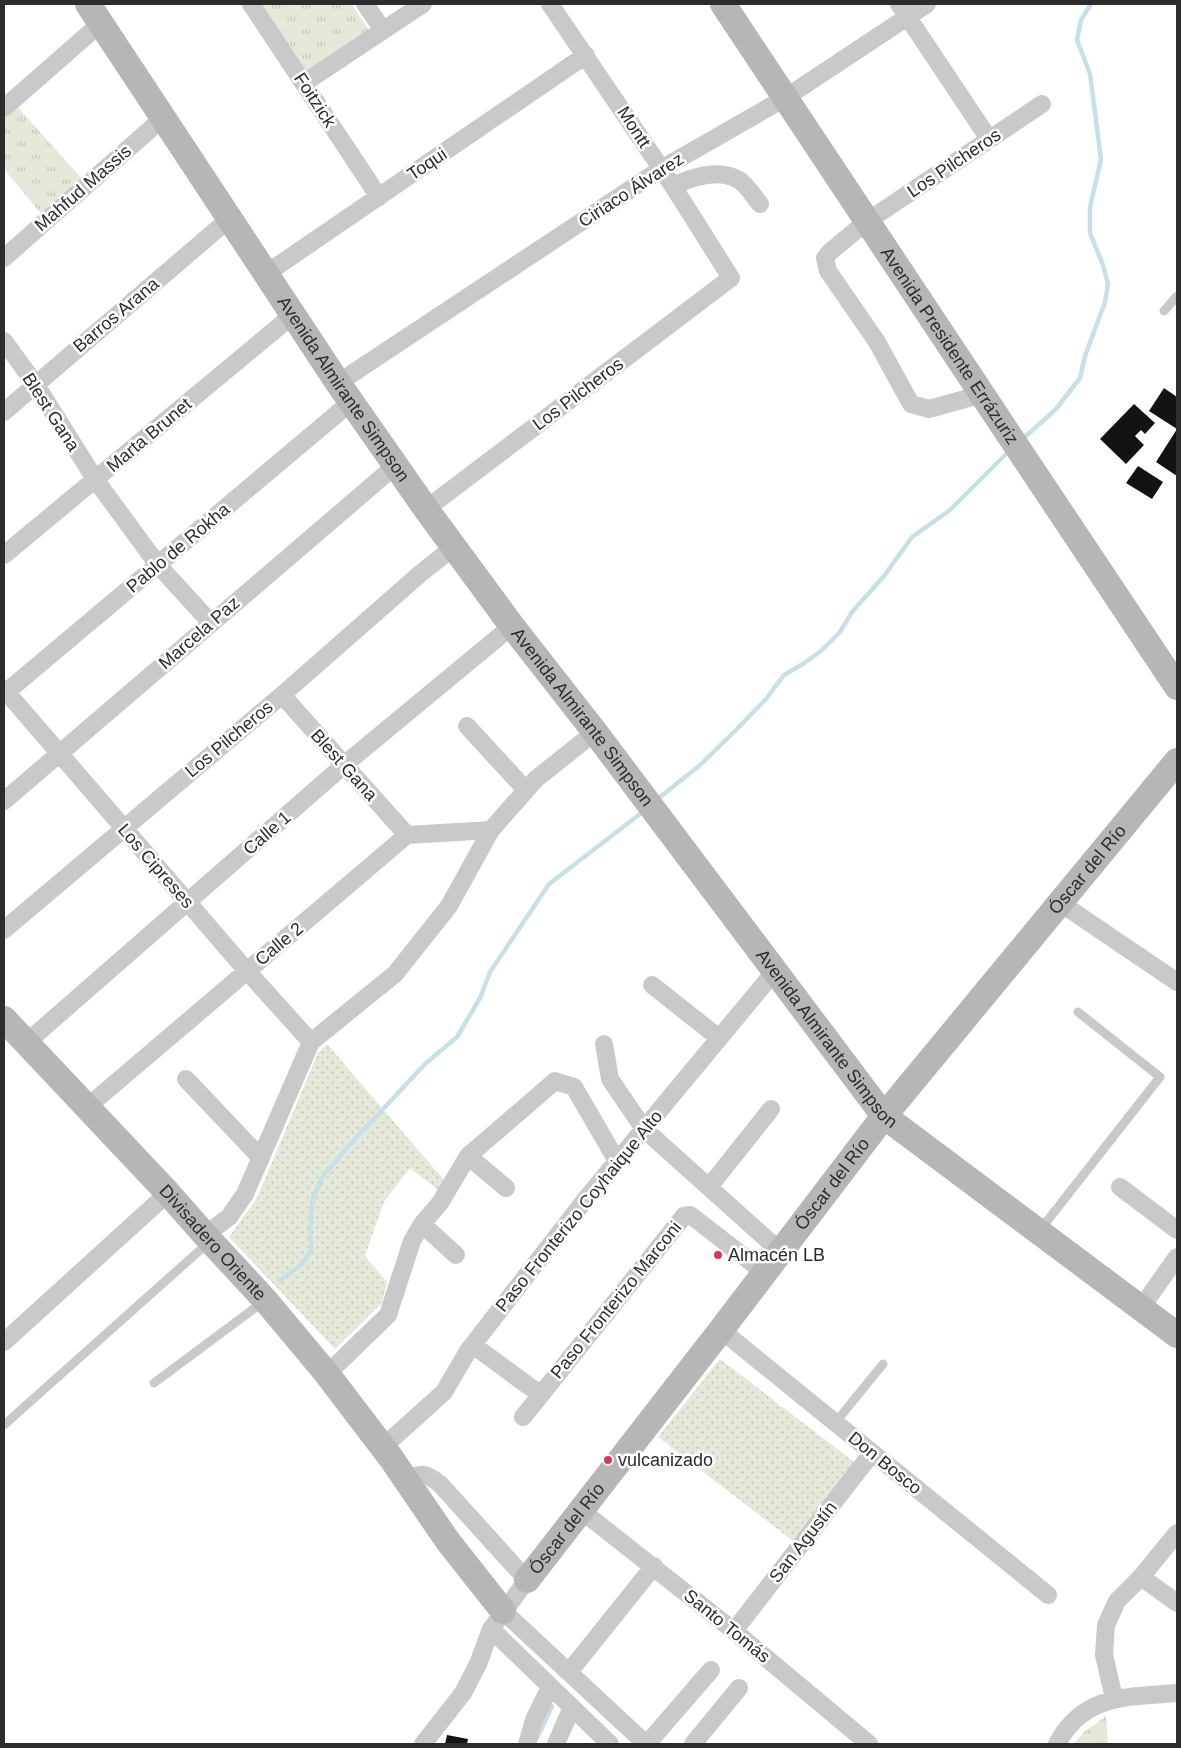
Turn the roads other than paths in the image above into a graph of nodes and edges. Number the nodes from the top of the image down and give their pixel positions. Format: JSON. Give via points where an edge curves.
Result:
{"nodes":[{"id":1,"x":252,"y":4,"type":"edge"},
{"id":2,"x":365,"y":4,"type":"edge"},
{"id":3,"x":423,"y":4,"type":"edge"},
{"id":4,"x":550,"y":4,"type":"edge"},
{"id":5,"x":723,"y":4,"type":"edge"},
{"id":6,"x":927,"y":4,"type":"edge"},
{"id":7,"x":903,"y":11,"type":"edge"},
{"id":8,"x":95,"y":13,"type":"edge"},
{"id":9,"x":383,"y":30,"type":"junction"},
{"id":10,"x":586,"y":55,"type":"junction"},
{"id":11,"x":304,"y":83,"type":"junction"},
{"id":12,"x":785,"y":98,"type":"junction"},
{"id":13,"x":1042,"y":104,"type":"dead end"},
{"id":14,"x":4,"y":108,"type":"edge"},
{"id":15,"x":163,"y":118,"type":"junction"},
{"id":16,"x":989,"y":139,"type":"junction"},
{"id":17,"x":661,"y":169,"type":"junction"},
{"id":18,"x":673,"y":186,"type":"junction"},
{"id":19,"x":379,"y":197,"type":"junction"},
{"id":20,"x":760,"y":204,"type":"dead end"},
{"id":21,"x":229,"y":219,"type":"junction"},
{"id":22,"x":866,"y":222,"type":"junction"},
{"id":23,"x":4,"y":258,"type":"edge"},
{"id":24,"x":267,"y":273,"type":"junction"},
{"id":25,"x":731,"y":278,"type":"joint"},
{"id":26,"x":1177,"y":296,"type":"edge"},
{"id":27,"x":1164,"y":312,"type":"dead end"},
{"id":28,"x":294,"y":314,"type":"junction"},
{"id":29,"x":4,"y":341,"type":"edge"},
{"id":30,"x":36,"y":384,"type":"junction"},
{"id":31,"x":345,"y":392,"type":"junction"},
{"id":32,"x":983,"y":394,"type":"junction"},
{"id":33,"x":4,"y":412,"type":"edge"},
{"id":34,"x":395,"y":466,"type":"junction"},
{"id":35,"x":94,"y":480,"type":"junction"},
{"id":36,"x":426,"y":510,"type":"junction"},
{"id":37,"x":454,"y":547,"type":"junction"},
{"id":38,"x":4,"y":555,"type":"edge"},
{"id":39,"x":158,"y":565,"type":"junction"},
{"id":40,"x":211,"y":623,"type":"junction"},
{"id":41,"x":512,"y":626,"type":"junction"},
{"id":42,"x":1177,"y":687,"type":"edge"},
{"id":43,"x":5,"y":691,"type":"edge"},
{"id":44,"x":282,"y":695,"type":"junction"},
{"id":45,"x":466,"y":726,"type":"dead end"},
{"id":46,"x":595,"y":732,"type":"junction"},
{"id":47,"x":59,"y":753,"type":"junction"},
{"id":48,"x":1177,"y":761,"type":"edge"},
{"id":49,"x":344,"y":765,"type":"junction"},
{"id":50,"x":526,"y":790,"type":"junction"},
{"id":51,"x":4,"y":801,"type":"edge"},
{"id":52,"x":124,"y":828,"type":"junction"},
{"id":53,"x":491,"y":830,"type":"junction"},
{"id":54,"x":407,"y":835,"type":"junction"},
{"id":55,"x":187,"y":902,"type":"junction"},
{"id":56,"x":1059,"y":902,"type":"junction"},
{"id":57,"x":4,"y":930,"type":"edge"},
{"id":58,"x":247,"y":971,"type":"junction"},
{"id":59,"x":775,"y":971,"type":"junction"},
{"id":60,"x":1177,"y":982,"type":"edge"},
{"id":61,"x":652,"y":985,"type":"dead end"},
{"id":62,"x":1078,"y":1012,"type":"dead end"},
{"id":63,"x":4,"y":1019,"type":"edge"},
{"id":64,"x":720,"y":1038,"type":"junction"},
{"id":65,"x":311,"y":1042,"type":"junction"},
{"id":66,"x":26,"y":1043,"type":"junction"},
{"id":67,"x":604,"y":1044,"type":"dead end"},
{"id":68,"x":186,"y":1079,"type":"dead end"},
{"id":69,"x":86,"y":1108,"type":"junction"},
{"id":70,"x":771,"y":1109,"type":"dead end"},
{"id":71,"x":884,"y":1116,"type":"junction"},
{"id":72,"x":644,"y":1129,"type":"junction"},
{"id":73,"x":468,"y":1156,"type":"junction"},
{"id":74,"x":261,"y":1158,"type":"junction"},
{"id":75,"x":617,"y":1161,"type":"junction"},
{"id":76,"x":709,"y":1187,"type":"junction"},
{"id":77,"x":1120,"y":1187,"type":"dead end"},
{"id":78,"x":506,"y":1188,"type":"dead end"},
{"id":79,"x":168,"y":1193,"type":"junction"},
{"id":80,"x":422,"y":1224,"type":"junction"},
{"id":81,"x":1177,"y":1230,"type":"edge"},
{"id":82,"x":1039,"y":1232,"type":"junction"},
{"id":83,"x":208,"y":1238,"type":"junction"},
{"id":84,"x":781,"y":1252,"type":"junction"},
{"id":85,"x":456,"y":1255,"type":"dead end"},
{"id":86,"x":1177,"y":1258,"type":"edge"},
{"id":87,"x":765,"y":1273,"type":"junction"},
{"id":88,"x":266,"y":1300,"type":"junction"},
{"id":89,"x":1141,"y":1308,"type":"junction"},
{"id":90,"x":722,"y":1330,"type":"junction"},
{"id":91,"x":1177,"y":1335,"type":"edge"},
{"id":92,"x":4,"y":1342,"type":"edge"},
{"id":93,"x":473,"y":1345,"type":"junction"},
{"id":94,"x":884,"y":1364,"type":"dead end"},
{"id":95,"x":327,"y":1374,"type":"junction"},
{"id":96,"x":154,"y":1383,"type":"dead end"},
{"id":97,"x":541,"y":1395,"type":"junction"},
{"id":98,"x":523,"y":1417,"type":"dead end"},
{"id":99,"x":835,"y":1423,"type":"junction"},
{"id":100,"x":4,"y":1425,"type":"edge"},
{"id":101,"x":383,"y":1448,"type":"junction"},
{"id":102,"x":872,"y":1453,"type":"junction"},
{"id":103,"x":406,"y":1480,"type":"junction"},
{"id":104,"x":582,"y":1511,"type":"junction"},
{"id":105,"x":1177,"y":1533,"type":"edge"},
{"id":106,"x":654,"y":1566,"type":"junction"},
{"id":107,"x":1141,"y":1577,"type":"junction"},
{"id":108,"x":527,"y":1580,"type":"junction"},
{"id":109,"x":1048,"y":1594,"type":"dead end"},
{"id":110,"x":1177,"y":1603,"type":"edge"},
{"id":111,"x":497,"y":1620,"type":"junction"},
{"id":112,"x":734,"y":1631,"type":"junction"},
{"id":113,"x":711,"y":1670,"type":"dead end"},
{"id":114,"x":569,"y":1672,"type":"junction"},
{"id":115,"x":550,"y":1687,"type":"junction"},
{"id":116,"x":740,"y":1688,"type":"dead end"},
{"id":117,"x":1177,"y":1693,"type":"edge"},
{"id":118,"x":1114,"y":1698,"type":"junction"},
{"id":119,"x":572,"y":1707,"type":"junction"},
{"id":120,"x":424,"y":1744,"type":"edge"},
{"id":121,"x":527,"y":1744,"type":"edge"},
{"id":122,"x":556,"y":1744,"type":"edge"},
{"id":123,"x":610,"y":1744,"type":"edge"},
{"id":124,"x":647,"y":1744,"type":"edge"},
{"id":125,"x":693,"y":1744,"type":"edge"},
{"id":126,"x":869,"y":1744,"type":"edge"},
{"id":127,"x":1057,"y":1744,"type":"edge"}],
"edges":[{"from":1,"to":11,"type":"street","name":"Foitzick"},
{"from":2,"to":9,"type":"street"},
{"from":3,"to":9,"type":"street"},
{"from":4,"to":10,"type":"street","name":"Montt"},
{"from":5,"to":12,"type":"street","name":"Avenida Presidente Errázuriz"},
{"from":6,"to":7,"type":"street","name":"Ciriaco Álvarez"},
{"from":7,"to":12,"type":"street","name":"Ciriaco Álvarez"},
{"from":7,"to":16,"type":"street"},
{"from":8,"to":14,"type":"street"},
{"from":8,"to":15,"type":"street","name":"Avenida Almirante Simpson"},
{"from":9,"to":11,"type":"street"},
{"from":10,"to":17,"type":"street","name":"Montt"},
{"from":10,"to":19,"type":"street","name":"Toqui"},
{"from":11,"to":19,"type":"street","name":"Foitzick"},
{"from":12,"to":17,"type":"street","name":"Ciriaco Álvarez"},
{"from":12,"to":22,"type":"street","name":"Avenida Presidente Errázuriz"},
{"from":13,"to":16,"type":"street","name":"Los Pilcheros"},
{"from":15,"to":21,"type":"street","name":"Avenida Almirante Simpson"},
{"from":15,"to":23,"type":"street","name":"Mahfud Massis"},
{"from":16,"to":22,"type":"street","name":"Los Pilcheros"},
{"from":17,"to":18,"type":"street","name":"Montt"},
{"from":17,"to":31,"type":"street","name":"Ciriaco Álvarez"},
{"from":18,"to":20,"type":"street","via":[[703,176],[727,176],[741,181]]},
{"from":18,"to":25,"type":"street","name":"Montt"},
{"from":19,"to":24,"type":"street","name":"Toqui"},
{"from":21,"to":24,"type":"street","name":"Avenida Almirante Simpson"},
{"from":21,"to":30,"type":"street","name":"Barros Arana"},
{"from":22,"to":32,"type":"street","name":"Avenida Presidente Errázuriz"},
{"from":22,"to":32,"type":"street","name":"Los Pilcheros","via":[[825,258],[828,271],[877,342],[911,404],[930,410]]},
{"from":24,"to":28,"type":"street","name":"Avenida Almirante Simpson"},
{"from":25,"to":36,"type":"street","name":"Los Pilcheros"},
{"from":26,"to":27,"type":"lane"},
{"from":28,"to":31,"type":"street","name":"Avenida Almirante Simpson"},
{"from":28,"to":35,"type":"street","name":"Marta Brunet"},
{"from":29,"to":30,"type":"street","name":"Blest Gana"},
{"from":30,"to":33,"type":"street","name":"Barros Arana"},
{"from":30,"to":35,"type":"street","name":"Blest Gana"},
{"from":31,"to":34,"type":"street","name":"Avenida Almirante Simpson"},
{"from":31,"to":39,"type":"street","name":"Pablo de Rokha"},
{"from":32,"to":42,"type":"street","name":"Avenida Presidente Errázuriz"},
{"from":34,"to":36,"type":"street","name":"Avenida Almirante Simpson"},
{"from":34,"to":40,"type":"street","name":"Marcela Paz"},
{"from":35,"to":38,"type":"street","name":"Marta Brunet"},
{"from":35,"to":39,"type":"street","name":"Blest Gana"},
{"from":36,"to":37,"type":"street","name":"Avenida Almirante Simpson"},
{"from":37,"to":41,"type":"street","name":"Avenida Almirante Simpson"},
{"from":37,"to":44,"type":"street","name":"Los Pilcheros"},
{"from":39,"to":40,"type":"street","name":"Blest Gana"},
{"from":39,"to":43,"type":"street","name":"Pablo de Rokha"},
{"from":40,"to":47,"type":"street","name":"Marcela Paz"},
{"from":41,"to":46,"type":"street","name":"Avenida Almirante Simpson"},
{"from":41,"to":49,"type":"street","name":"Calle 1"},
{"from":43,"to":47,"type":"street","name":"Los Cipreses"},
{"from":44,"to":49,"type":"street","name":"Blest Gana"},
{"from":44,"to":52,"type":"street","name":"Los Pilcheros"},
{"from":45,"to":50,"type":"street"},
{"from":46,"to":50,"type":"street"},
{"from":46,"to":59,"type":"street","name":"Avenida Almirante Simpson"},
{"from":47,"to":51,"type":"street","name":"Marcela Paz"},
{"from":47,"to":52,"type":"street","name":"Los Cipreses"},
{"from":48,"to":56,"type":"street","name":"Óscar del Río"},
{"from":49,"to":54,"type":"street","name":"Blest Gana"},
{"from":49,"to":55,"type":"street","name":"Calle 1"},
{"from":50,"to":53,"type":"street"},
{"from":52,"to":55,"type":"street","name":"Los Cipreses"},
{"from":52,"to":57,"type":"street","name":"Los Pilcheros"},
{"from":53,"to":54,"type":"street"},
{"from":53,"to":65,"type":"street","via":[[449,906],[395,974]]},
{"from":54,"to":58,"type":"street","name":"Calle 2"},
{"from":55,"to":58,"type":"street","name":"Los Cipreses"},
{"from":55,"to":66,"type":"street","name":"Calle 1"},
{"from":56,"to":60,"type":"street"},
{"from":56,"to":71,"type":"street","name":"Óscar del Río"},
{"from":58,"to":65,"type":"street","name":"Los Cipreses"},
{"from":58,"to":69,"type":"street","name":"Calle 2"},
{"from":59,"to":64,"type":"street","name":"Paso Fronterizo Coyhaique Alto"},
{"from":59,"to":71,"type":"street","name":"Avenida Almirante Simpson"},
{"from":61,"to":64,"type":"street"},
{"from":62,"to":82,"type":"lane","via":[[1160,1077]]},
{"from":63,"to":66,"type":"street","name":"Divisadero Oriente"},
{"from":64,"to":72,"type":"street","name":"Paso Fronterizo Coyhaique Alto"},
{"from":65,"to":74,"type":"street"},
{"from":66,"to":69,"type":"street","name":"Divisadero Oriente"},
{"from":67,"to":72,"type":"street","via":[[610,1079]]},
{"from":68,"to":74,"type":"street"},
{"from":69,"to":79,"type":"street","name":"Divisadero Oriente"},
{"from":70,"to":76,"type":"street"},
{"from":71,"to":82,"type":"street","name":"Avenida Almirante Simpson"},
{"from":71,"to":84,"type":"street","name":"Óscar del Río"},
{"from":72,"to":75,"type":"street","name":"Paso Fronterizo Coyhaique Alto"},
{"from":72,"to":76,"type":"street"},
{"from":73,"to":75,"type":"street","via":[[555,1081],[574,1087]]},
{"from":73,"to":78,"type":"street"},
{"from":73,"to":80,"type":"street","via":[[440,1202]]},
{"from":74,"to":83,"type":"street","via":[[246,1194]]},
{"from":75,"to":93,"type":"street","name":"Paso Fronterizo Coyhaique Alto"},
{"from":76,"to":84,"type":"street"},
{"from":77,"to":81,"type":"street"},
{"from":79,"to":83,"type":"street","name":"Divisadero Oriente"},
{"from":79,"to":92,"type":"street"},
{"from":80,"to":85,"type":"street"},
{"from":80,"to":95,"type":"street","via":[[412,1241],[388,1315]]},
{"from":82,"to":89,"type":"street","name":"Avenida Almirante Simpson"},
{"from":83,"to":88,"type":"street","name":"Divisadero Oriente"},
{"from":83,"to":100,"type":"lane"},
{"from":84,"to":87,"type":"street","name":"Óscar del Río"},
{"from":86,"to":89,"type":"street"},
{"from":87,"to":90,"type":"street","name":"Óscar del Río"},
{"from":87,"to":97,"type":"street","name":"Paso Fronterizo Marconi","via":[[693,1217],[684,1216]]},
{"from":88,"to":95,"type":"street","name":"Divisadero Oriente"},
{"from":88,"to":96,"type":"lane"},
{"from":89,"to":91,"type":"street","name":"Avenida Almirante Simpson"},
{"from":90,"to":99,"type":"street","name":"Don Bosco"},
{"from":90,"to":104,"type":"street","name":"Óscar del Río"},
{"from":93,"to":97,"type":"street"},
{"from":93,"to":101,"type":"street","name":"Paso Fronterizo Coyhaique Alto","via":[[444,1392]]},
{"from":94,"to":99,"type":"lane"},
{"from":95,"to":101,"type":"street","name":"Divisadero Oriente"},
{"from":97,"to":98,"type":"street","name":"Paso Fronterizo Marconi"},
{"from":99,"to":102,"type":"street","name":"Don Bosco"},
{"from":101,"to":103,"type":"street","name":"Divisadero Oriente"},
{"from":102,"to":109,"type":"street","name":"Don Bosco"},
{"from":102,"to":112,"type":"street","name":"San Agustín"},
{"from":103,"to":108,"type":"street","via":[[426,1474],[440,1484]]},
{"from":103,"to":111,"type":"street","name":"Divisadero Oriente"},
{"from":104,"to":106,"type":"street","name":"Santo Tomás"},
{"from":104,"to":108,"type":"street","name":"Óscar del Río"},
{"from":105,"to":107,"type":"street"},
{"from":106,"to":112,"type":"street","name":"Santo Tomás"},
{"from":106,"to":114,"type":"street"},
{"from":107,"to":110,"type":"street"},
{"from":107,"to":118,"type":"street","via":[[1117,1601],[1106,1625],[1104,1655]]},
{"from":108,"to":111,"type":"street","name":"Óscar del Río"},
{"from":111,"to":114,"type":"street"},
{"from":111,"to":115,"type":"street"},
{"from":111,"to":120,"type":"street","name":"Óscar del Río","via":[[463,1693]]},
{"from":112,"to":126,"type":"street","name":"Santo Tomás"},
{"from":113,"to":124,"type":"street"},
{"from":114,"to":124,"type":"street"},
{"from":115,"to":119,"type":"street"},
{"from":115,"to":121,"type":"street"},
{"from":116,"to":125,"type":"street"},
{"from":117,"to":118,"type":"street"},
{"from":118,"to":127,"type":"street","via":[[1084,1711],[1064,1731]]},
{"from":119,"to":122,"type":"street"},
{"from":119,"to":123,"type":"street"}]}
